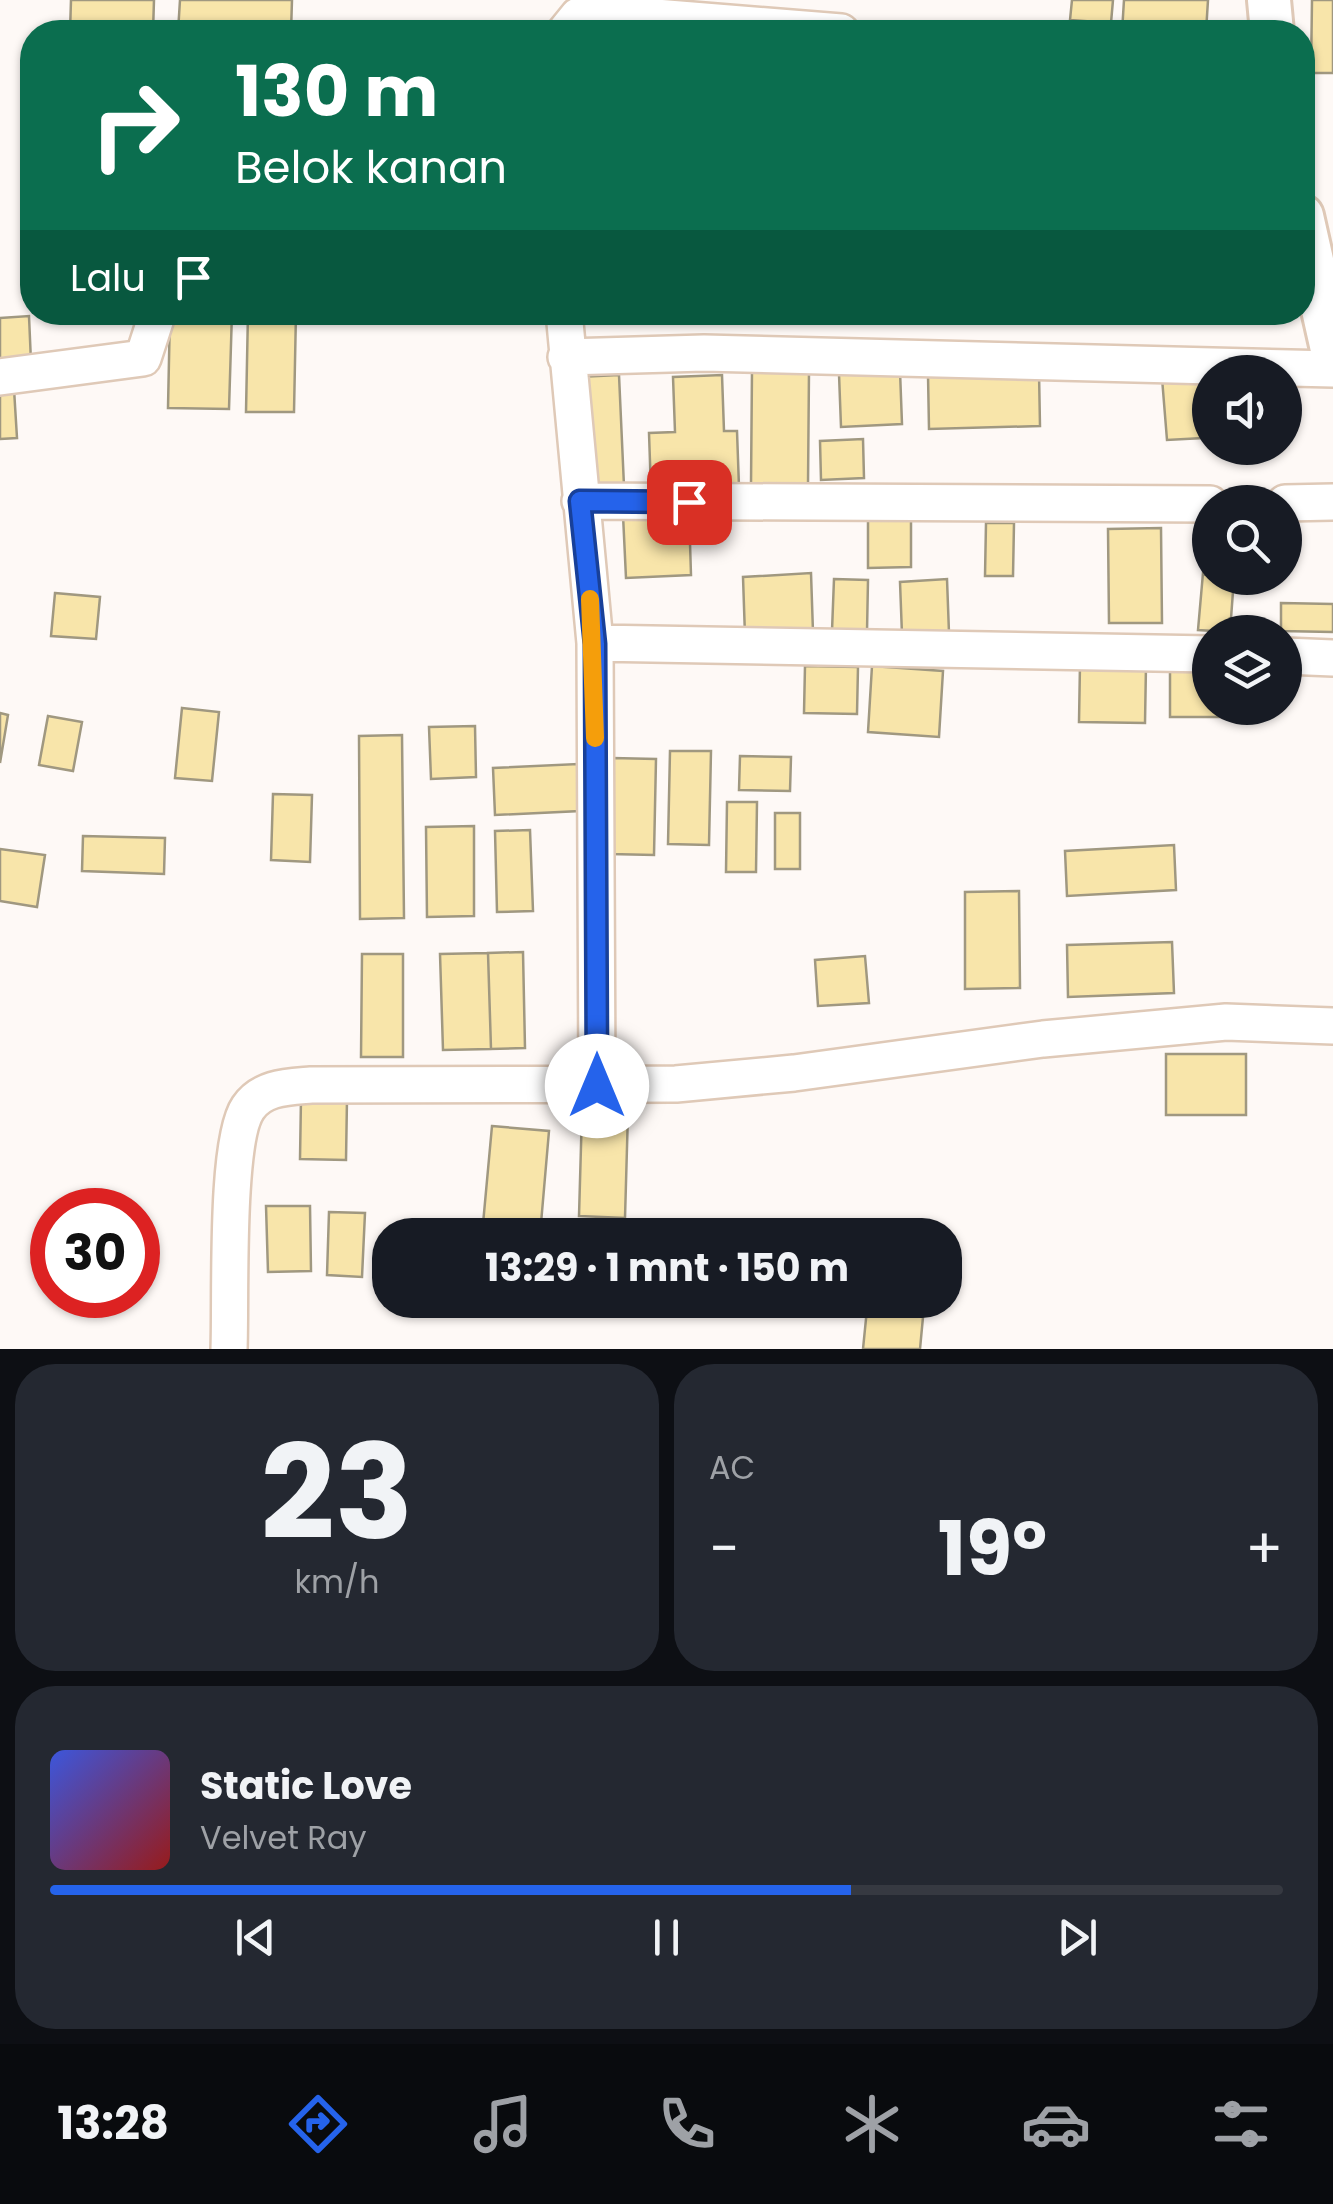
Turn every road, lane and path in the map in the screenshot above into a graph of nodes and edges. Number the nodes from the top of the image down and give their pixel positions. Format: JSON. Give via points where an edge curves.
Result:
{"nodes":[{"id":1,"x":575,"y":20,"type":"edge"},
{"id":2,"x":692,"y":20,"type":"edge"},
{"id":3,"x":1315,"y":274,"type":"edge"},
{"id":4,"x":154,"y":325,"type":"edge"},
{"id":5,"x":565,"y":325,"type":"edge"},
{"id":6,"x":1333,"y":354,"type":"edge"},
{"id":7,"x":566,"y":356,"type":"junction"},
{"id":8,"x":1333,"y":368,"type":"edge"},
{"id":9,"x":0,"y":377,"type":"edge"},
{"id":10,"x":580,"y":501,"type":"junction"},
{"id":11,"x":1333,"y":502,"type":"edge"},
{"id":12,"x":1302,"y":503,"type":"edge"},
{"id":13,"x":1192,"y":504,"type":"edge"},
{"id":14,"x":595,"y":644,"type":"junction"},
{"id":15,"x":1192,"y":654,"type":"edge"},
{"id":16,"x":1302,"y":657,"type":"edge"},
{"id":17,"x":1333,"y":658,"type":"edge"},
{"id":18,"x":1333,"y":1026,"type":"edge"},
{"id":19,"x":597,"y":1086,"type":"junction"},
{"id":20,"x":230,"y":1349,"type":"edge"}],
"edges":[{"from":1,"to":2,"type":"street","via":[[606,13]]},
{"from":3,"to":6,"type":"street"},
{"from":4,"to":9,"type":"street","via":[[143,358]]},
{"from":5,"to":7,"type":"street"},
{"from":7,"to":8,"type":"street","via":[[704,352]]},
{"from":7,"to":10,"type":"street"},
{"from":10,"to":13,"type":"street"},
{"from":10,"to":14,"type":"street"},
{"from":11,"to":12,"type":"street"},
{"from":14,"to":15,"type":"street"},
{"from":14,"to":19,"type":"street"},
{"from":16,"to":17,"type":"street"},
{"from":18,"to":19,"type":"street","via":[[1226,1022],[1043,1038],[794,1073]]},
{"from":19,"to":20,"type":"street","via":[[311,1085],[267,1092],[249,1105],[236,1146]]}]}
